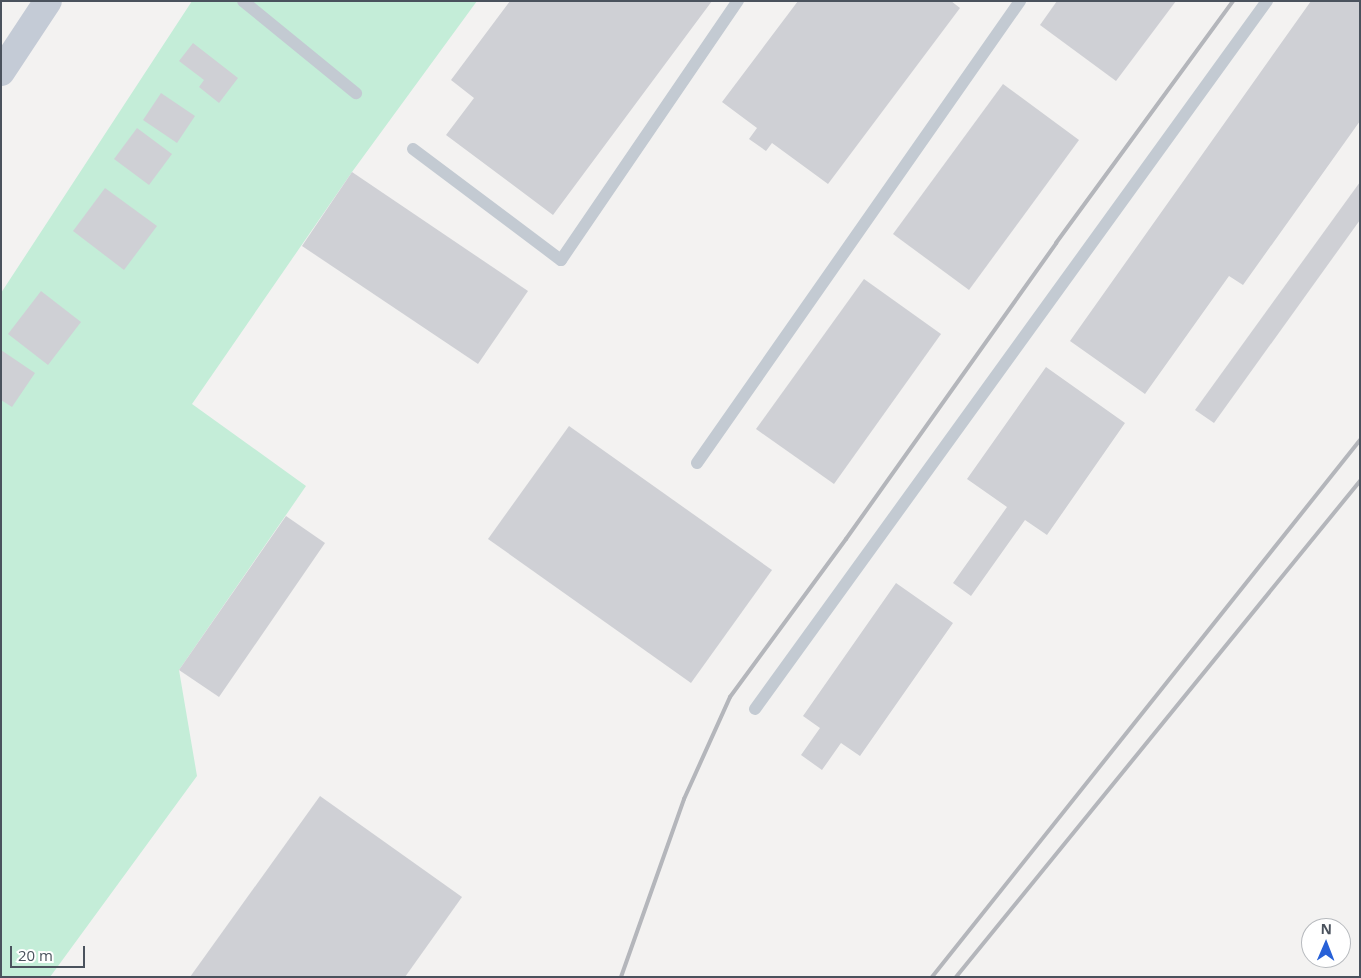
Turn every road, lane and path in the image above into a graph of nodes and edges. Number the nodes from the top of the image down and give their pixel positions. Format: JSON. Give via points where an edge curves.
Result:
{"nodes":[{"id":1,"x":48,"y":1,"type":"edge"},
{"id":2,"x":243,"y":1,"type":"edge"},
{"id":3,"x":738,"y":1,"type":"edge"},
{"id":4,"x":1020,"y":1,"type":"edge"},
{"id":5,"x":1267,"y":1,"type":"edge"},
{"id":6,"x":1,"y":72,"type":"edge"},
{"id":7,"x":356,"y":92,"type":"dead end"},
{"id":8,"x":413,"y":149,"type":"dead end"},
{"id":9,"x":697,"y":464,"type":"dead end"},
{"id":10,"x":755,"y":709,"type":"dead end"}],
"edges":[{"from":1,"to":6,"type":"main road"},
{"from":2,"to":7,"type":"lane"},
{"from":3,"to":8,"type":"lane","via":[[561,260]]},
{"from":4,"to":9,"type":"lane"},
{"from":5,"to":10,"type":"lane"}]}
